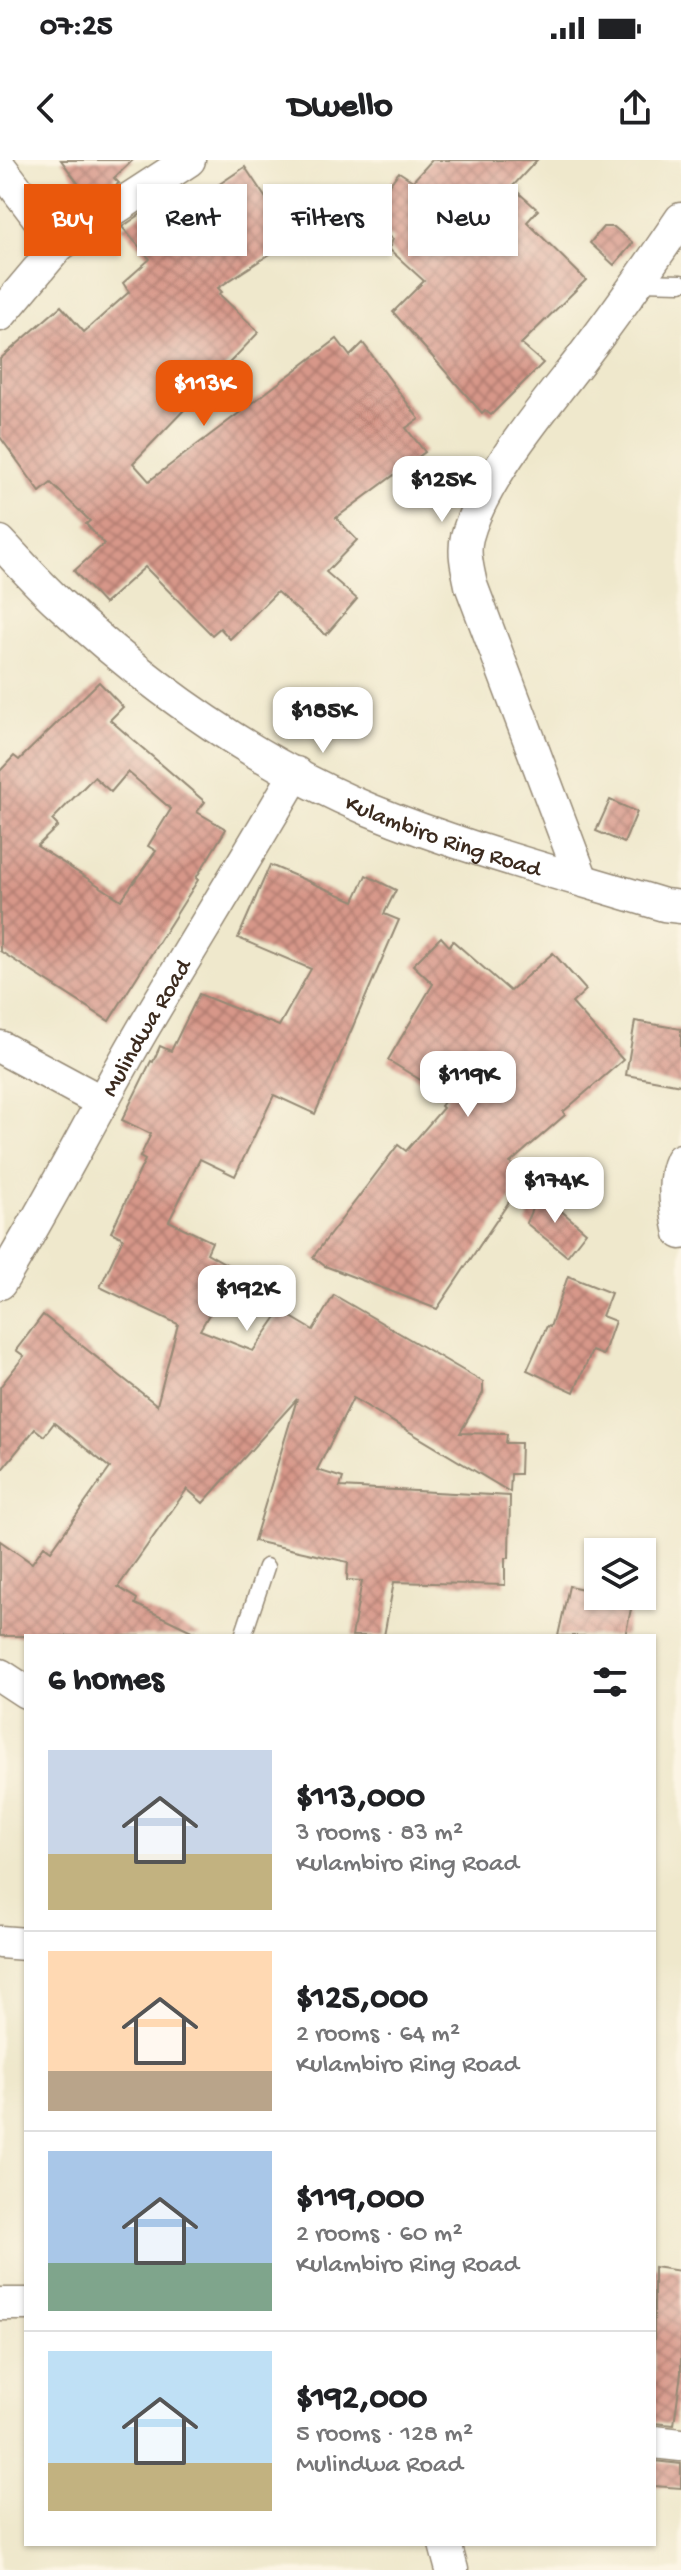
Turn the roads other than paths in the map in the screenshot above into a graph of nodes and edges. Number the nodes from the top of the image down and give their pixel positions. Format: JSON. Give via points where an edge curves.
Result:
{"nodes":[{"id":1,"x":189,"y":160,"type":"edge"},
{"id":2,"x":0,"y":167,"type":"edge"},
{"id":3,"x":24,"y":199,"type":"edge"},
{"id":4,"x":121,"y":204,"type":"edge"},
{"id":5,"x":681,"y":219,"type":"edge"},
{"id":6,"x":50,"y":256,"type":"edge"},
{"id":7,"x":639,"y":282,"type":"junction"},
{"id":8,"x":681,"y":283,"type":"edge"},
{"id":9,"x":0,"y":315,"type":"edge"},
{"id":10,"x":0,"y":542,"type":"edge"},
{"id":11,"x":296,"y":773,"type":"junction"},
{"id":12,"x":582,"y":880,"type":"junction"},
{"id":13,"x":681,"y":907,"type":"edge"},
{"id":14,"x":0,"y":1047,"type":"edge"},
{"id":15,"x":102,"y":1102,"type":"junction"},
{"id":16,"x":681,"y":1160,"type":"edge"},
{"id":17,"x":681,"y":1233,"type":"edge"},
{"id":18,"x":0,"y":1283,"type":"edge"},
{"id":19,"x":266,"y":1567,"type":"dead end"},
{"id":20,"x":244,"y":1634,"type":"edge"},
{"id":21,"x":0,"y":1675,"type":"edge"},
{"id":22,"x":24,"y":1691,"type":"edge"},
{"id":23,"x":0,"y":1942,"type":"edge"},
{"id":24,"x":24,"y":1944,"type":"edge"},
{"id":25,"x":0,"y":2304,"type":"edge"},
{"id":26,"x":24,"y":2304,"type":"edge"},
{"id":27,"x":656,"y":2442,"type":"edge"},
{"id":28,"x":681,"y":2445,"type":"edge"},
{"id":29,"x":446,"y":2546,"type":"edge"},
{"id":30,"x":452,"y":2570,"type":"edge"}],
"edges":[{"from":1,"to":4,"type":"street"},
{"from":2,"to":3,"type":"street"},
{"from":5,"to":7,"type":"street"},
{"from":6,"to":9,"type":"street"},
{"from":7,"to":8,"type":"lane"},
{"from":7,"to":12,"type":"street","via":[[533,421],[482,500],[465,555],[493,647]]},
{"from":10,"to":11,"type":"street","name":"Kulambiro Ring Road","via":[[57,602],[131,666],[227,735]]},
{"from":11,"to":12,"type":"street","name":"Kulambiro Ring Road","via":[[367,809],[444,838]]},
{"from":11,"to":15,"type":"street","name":"Mulindwa Road"},
{"from":12,"to":13,"type":"street","name":"Kulambiro Ring Road"},
{"from":14,"to":15,"type":"street"},
{"from":15,"to":18,"type":"street","name":"Mulindwa Road"},
{"from":16,"to":17,"type":"street"},
{"from":19,"to":20,"type":"lane"},
{"from":21,"to":22,"type":"street"},
{"from":23,"to":24,"type":"street"},
{"from":25,"to":26,"type":"street"},
{"from":27,"to":28,"type":"street"},
{"from":29,"to":30,"type":"street"}]}
